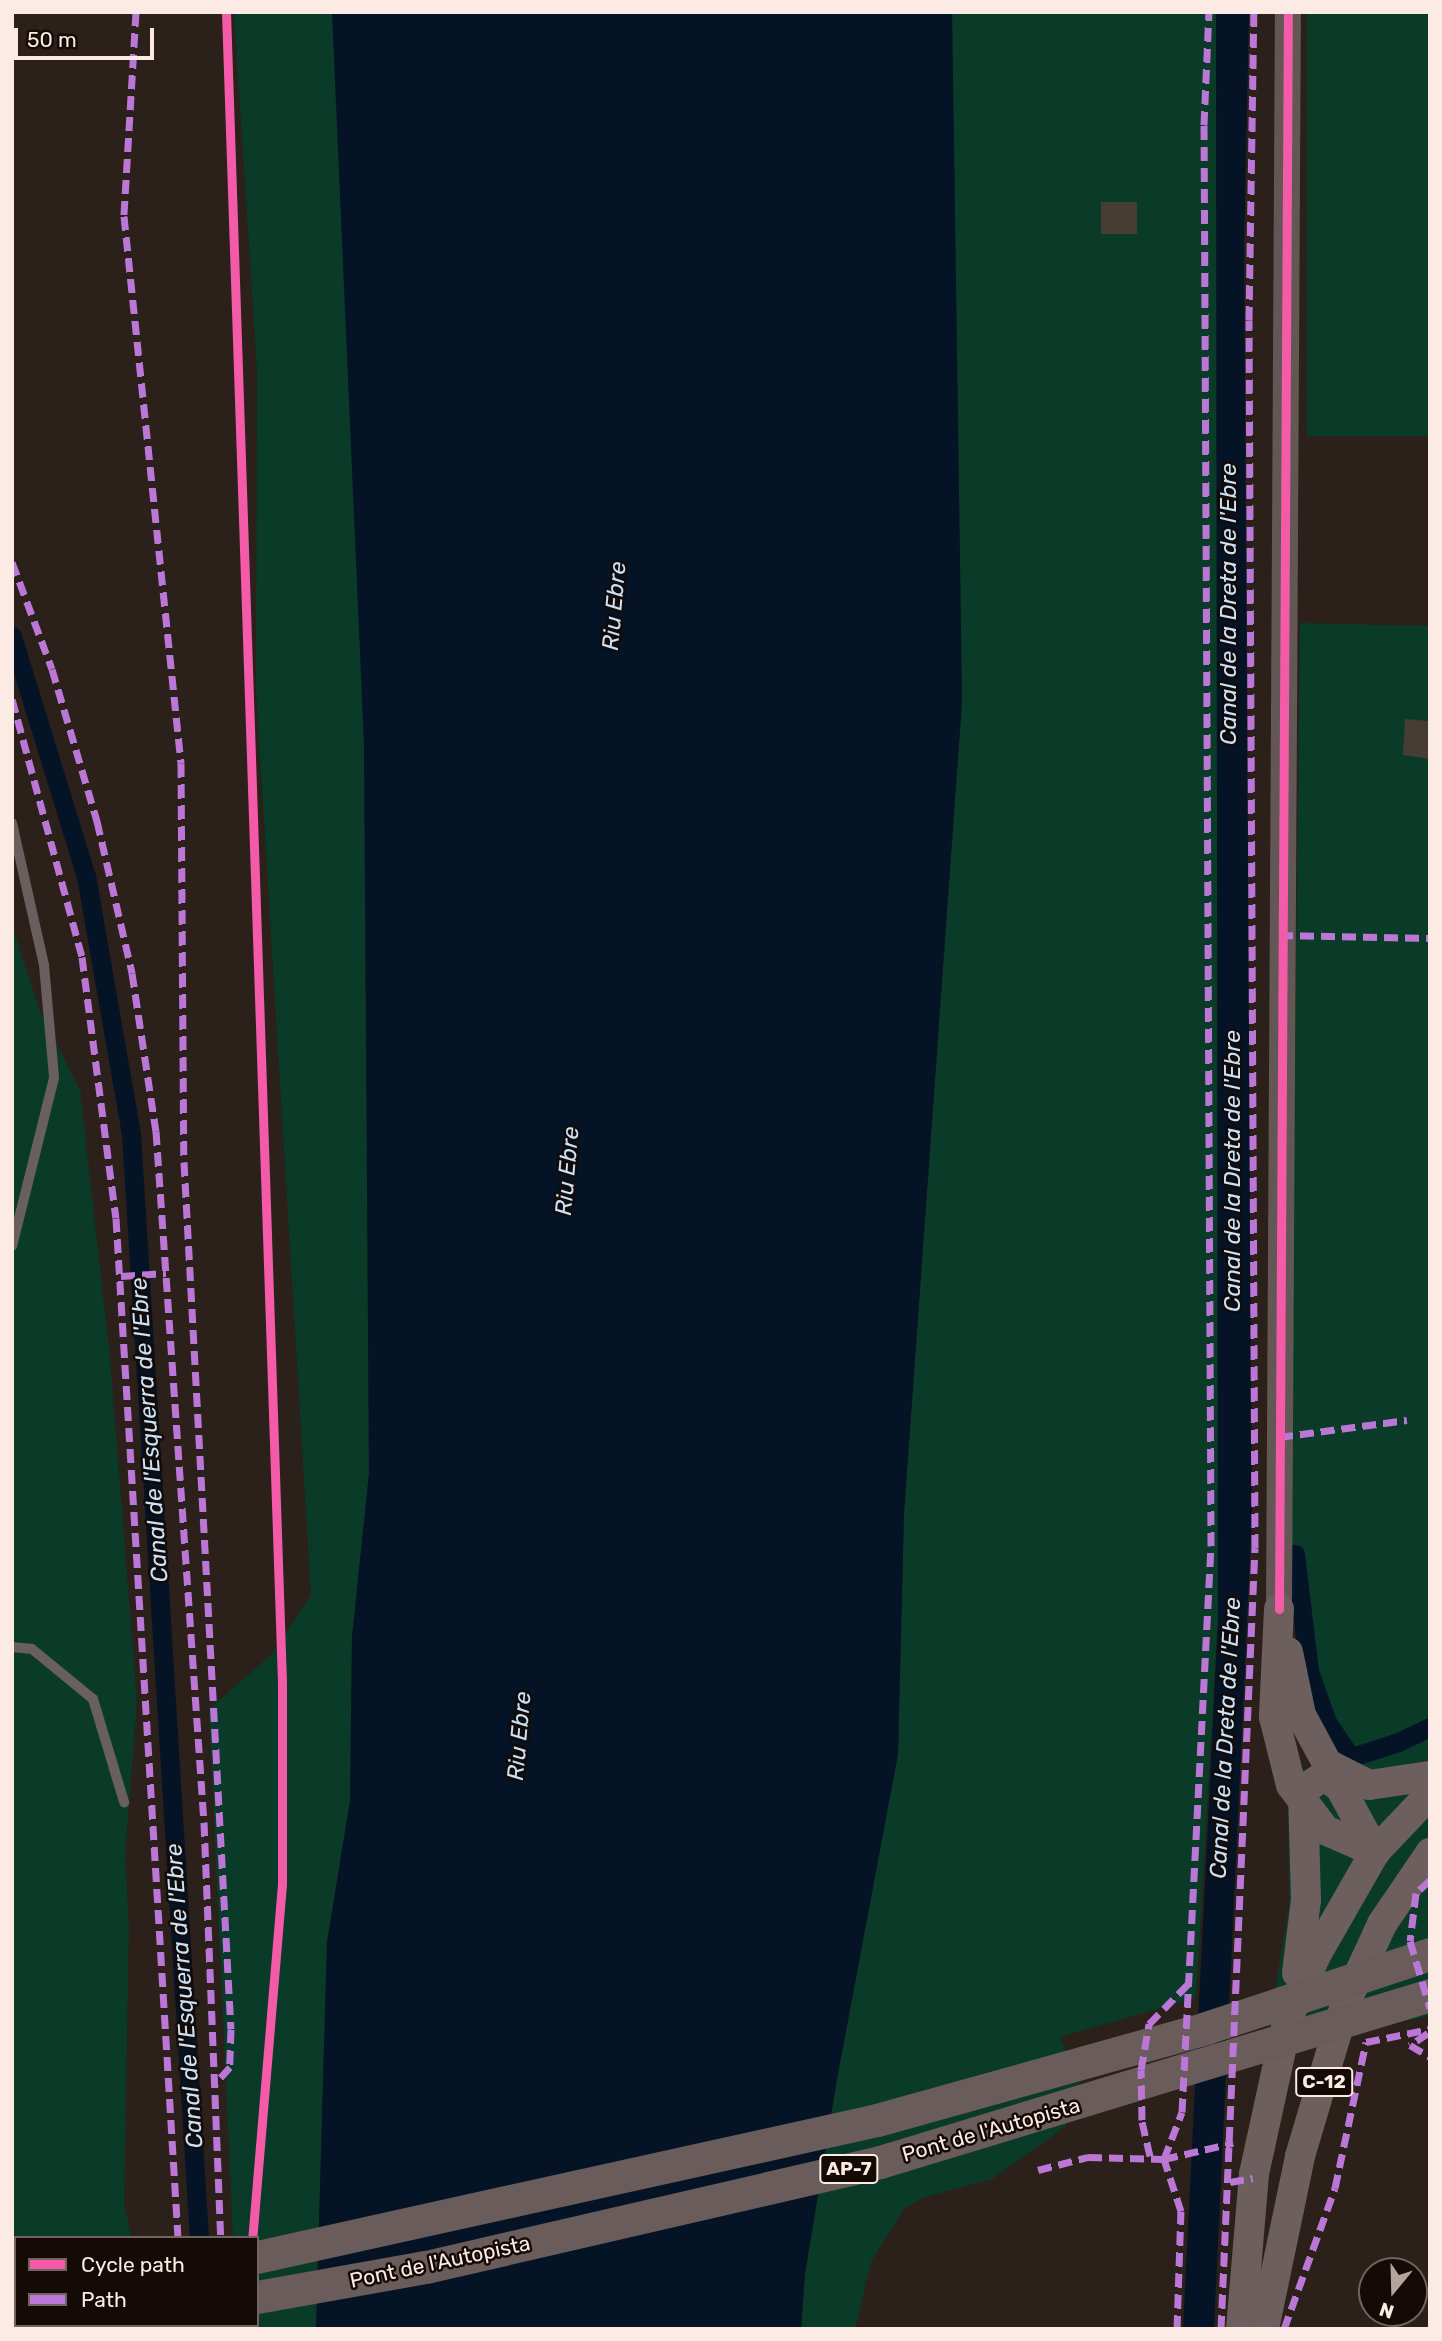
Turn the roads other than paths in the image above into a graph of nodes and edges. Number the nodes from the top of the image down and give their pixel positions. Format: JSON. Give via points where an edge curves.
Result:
{"nodes":[{"id":1,"x":1289,"y":12,"type":"edge"},
{"id":2,"x":12,"y":823,"type":"edge"},
{"id":3,"x":12,"y":1246,"type":"edge"},
{"id":4,"x":1279,"y":1609,"type":"junction"},
{"id":5,"x":12,"y":1647,"type":"edge"},
{"id":6,"x":1321,"y":1753,"type":"junction"},
{"id":7,"x":1430,"y":1776,"type":"edge"},
{"id":8,"x":1344,"y":1790,"type":"junction"},
{"id":9,"x":1430,"y":1794,"type":"edge"},
{"id":10,"x":124,"y":1802,"type":"dead end"},
{"id":11,"x":1302,"y":1802,"type":"junction"},
{"id":12,"x":1375,"y":1852,"type":"junction"},
{"id":13,"x":1430,"y":1853,"type":"edge"},
{"id":14,"x":1430,"y":1954,"type":"edge"},
{"id":15,"x":1430,"y":1995,"type":"edge"},
{"id":16,"x":1288,"y":2018,"type":"junction"},
{"id":17,"x":259,"y":2257,"type":"edge"},
{"id":18,"x":259,"y":2298,"type":"edge"},
{"id":19,"x":1241,"y":2329,"type":"edge"},
{"id":20,"x":1265,"y":2329,"type":"edge"}],
"edges":[{"from":1,"to":4,"type":"street"},
{"from":2,"to":3,"type":"lane","via":[[24,858],[44,965],[54,1078]]},
{"from":4,"to":6,"type":"main road","via":[[1301,1715]]},
{"from":4,"to":11,"type":"main road","via":[[1274,1717],[1285,1767]]},
{"from":5,"to":10,"type":"lane","via":[[32,1649],[93,1699]]},
{"from":6,"to":7,"type":"main road","via":[[1336,1771],[1369,1785]]},
{"from":6,"to":8,"type":"main road"},
{"from":8,"to":11,"type":"main road","via":[[1334,1779],[1320,1777],[1303,1790]]},
{"from":8,"to":12,"type":"main road"},
{"from":9,"to":12,"type":"main road","number":"C-12"},
{"from":11,"to":12,"type":"main road","via":[[1334,1837]]},
{"from":11,"to":16,"type":"main road","via":[[1306,1900]]},
{"from":12,"to":16,"type":"main road","number":"C-12","via":[[1316,1955]]},
{"from":13,"to":20,"type":"main road","number":"C-12","via":[[1382,1924],[1346,2002],[1300,2156]]},
{"from":14,"to":17,"type":"highway","name":"Pont de l'Autopista","number":"AP-7","bridge":true,"via":[[1206,2028],[877,2120]]},
{"from":15,"to":18,"type":"highway","name":"Pont de l'Autopista","number":"AP-7","bridge":true,"via":[[880,2162],[426,2267]]},
{"from":16,"to":19,"type":"main road","number":"C-12","via":[[1254,2174]]}]}
